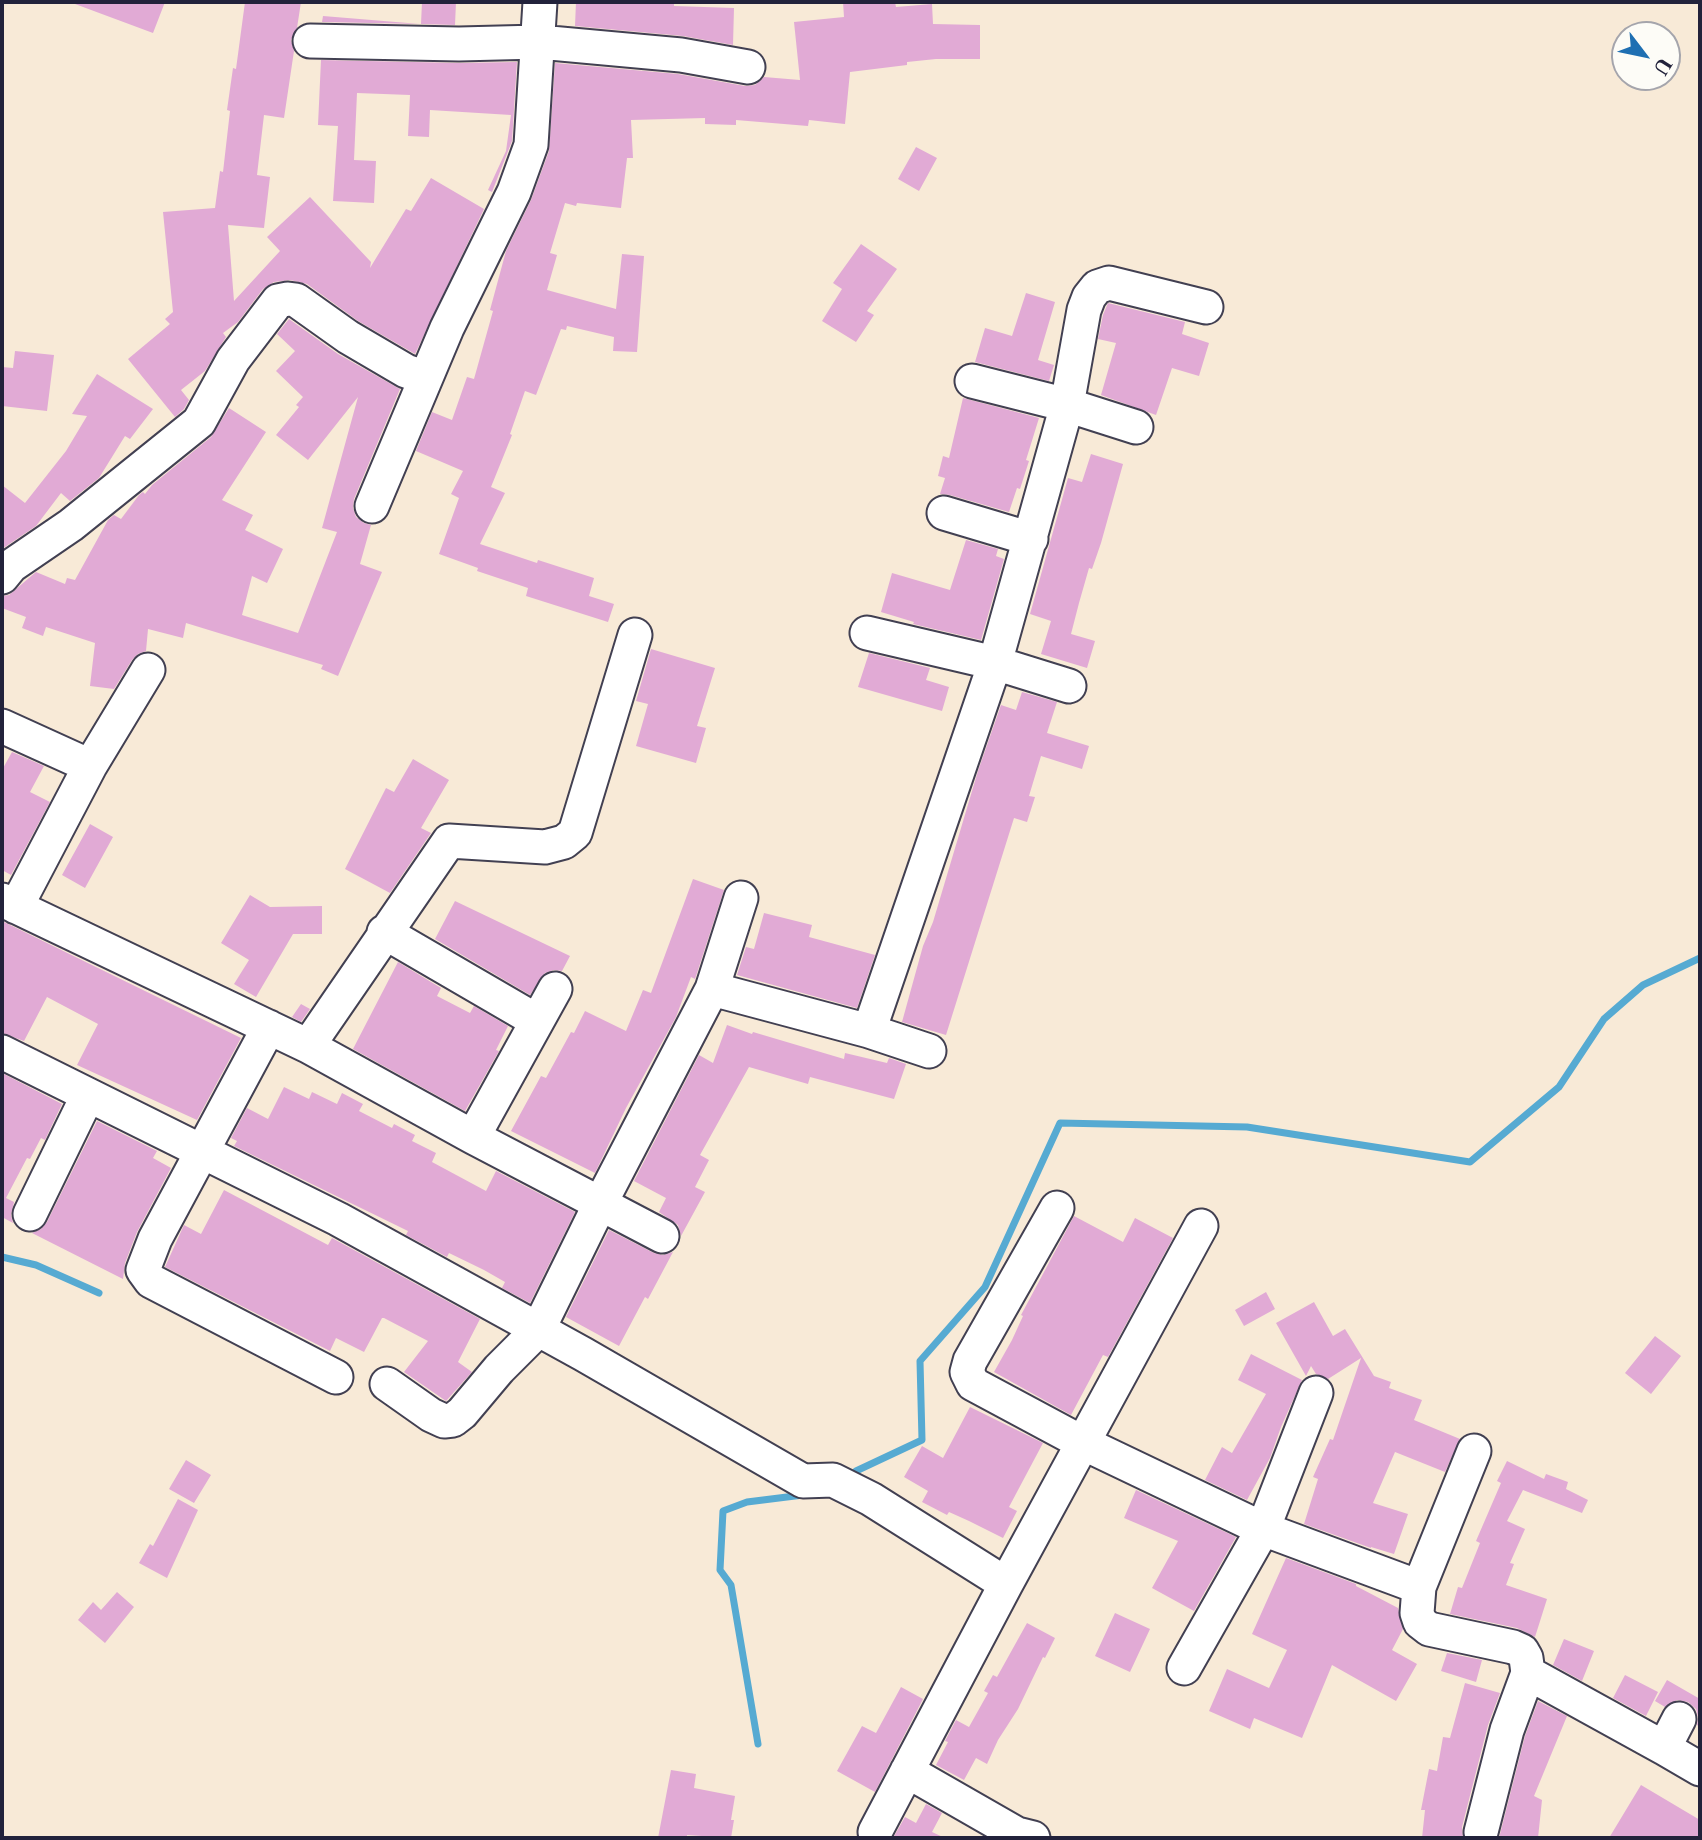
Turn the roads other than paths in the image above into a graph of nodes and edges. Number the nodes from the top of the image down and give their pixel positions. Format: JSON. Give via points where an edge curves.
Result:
{"nodes":[{"id":1,"x":540,"y":2,"type":"edge"},
{"id":2,"x":310,"y":41,"type":"dead end"},
{"id":3,"x":539,"y":42,"type":"junction"},
{"id":4,"x":748,"y":67,"type":"dead end"},
{"id":5,"x":1206,"y":307,"type":"dead end"},
{"id":6,"x":426,"y":378,"type":"junction"},
{"id":7,"x":972,"y":381,"type":"dead end"},
{"id":8,"x":1067,"y":405,"type":"junction"},
{"id":9,"x":1136,"y":427,"type":"dead end"},
{"id":10,"x":372,"y":506,"type":"dead end"},
{"id":11,"x":944,"y":513,"type":"dead end"},
{"id":12,"x":1031,"y":539,"type":"junction"},
{"id":13,"x":2,"y":577,"type":"edge"},
{"id":14,"x":867,"y":633,"type":"dead end"},
{"id":15,"x":635,"y":635,"type":"dead end"},
{"id":16,"x":995,"y":663,"type":"junction"},
{"id":17,"x":148,"y":670,"type":"dead end"},
{"id":18,"x":1069,"y":686,"type":"dead end"},
{"id":19,"x":2,"y":726,"type":"edge"},
{"id":20,"x":90,"y":766,"type":"junction"},
{"id":21,"x":741,"y":898,"type":"dead end"},
{"id":22,"x":9,"y":904,"type":"edge"},
{"id":23,"x":384,"y":932,"type":"junction"},
{"id":24,"x":555,"y":989,"type":"dead end"},
{"id":25,"x":712,"y":989,"type":"junction"},
{"id":26,"x":537,"y":1021,"type":"junction"},
{"id":27,"x":269,"y":1027,"type":"junction"},
{"id":28,"x":869,"y":1031,"type":"junction"},
{"id":29,"x":308,"y":1046,"type":"junction"},
{"id":30,"x":929,"y":1051,"type":"dead end"},
{"id":31,"x":2,"y":1052,"type":"edge"},
{"id":32,"x":88,"y":1095,"type":"junction"},
{"id":33,"x":473,"y":1137,"type":"junction"},
{"id":34,"x":203,"y":1152,"type":"junction"},
{"id":35,"x":600,"y":1204,"type":"junction"},
{"id":36,"x":1057,"y":1208,"type":"dead end"},
{"id":37,"x":30,"y":1214,"type":"dead end"},
{"id":38,"x":1201,"y":1226,"type":"dead end"},
{"id":39,"x":662,"y":1236,"type":"dead end"},
{"id":40,"x":538,"y":1330,"type":"junction"},
{"id":41,"x":336,"y":1377,"type":"dead end"},
{"id":42,"x":387,"y":1384,"type":"dead end"},
{"id":43,"x":1316,"y":1393,"type":"dead end"},
{"id":44,"x":1083,"y":1443,"type":"junction"},
{"id":45,"x":1474,"y":1451,"type":"dead end"},
{"id":46,"x":1263,"y":1529,"type":"junction"},
{"id":47,"x":1006,"y":1584,"type":"junction"},
{"id":48,"x":1419,"y":1587,"type":"junction"},
{"id":49,"x":1184,"y":1668,"type":"dead end"},
{"id":50,"x":1528,"y":1673,"type":"junction"},
{"id":51,"x":1679,"y":1719,"type":"dead end"},
{"id":52,"x":1664,"y":1748,"type":"junction"},
{"id":53,"x":1700,"y":1769,"type":"edge"},
{"id":54,"x":907,"y":1771,"type":"junction"},
{"id":55,"x":875,"y":1832,"type":"dead end"},
{"id":56,"x":1481,"y":1832,"type":"dead end"},
{"id":57,"x":1021,"y":1837,"type":"edge"}],
"edges":[{"from":1,"to":3,"type":"street"},
{"from":2,"to":3,"type":"street"},
{"from":3,"to":4,"type":"street","via":[[681,55]]},
{"from":3,"to":6,"type":"street","via":[[531,145],[514,192]]},
{"from":5,"to":8,"type":"street","via":[[1109,283],[1097,287],[1084,310]]},
{"from":6,"to":10,"type":"street"},
{"from":6,"to":13,"type":"street","via":[[358,343],[296,300],[278,301],[233,360],[199,422]]},
{"from":7,"to":8,"type":"street"},
{"from":8,"to":9,"type":"street"},
{"from":8,"to":12,"type":"street"},
{"from":11,"to":12,"type":"street"},
{"from":12,"to":16,"type":"street"},
{"from":14,"to":16,"type":"street"},
{"from":15,"to":23,"type":"street","via":[[575,832],[564,842],[545,847],[449,841]]},
{"from":16,"to":18,"type":"street"},
{"from":16,"to":28,"type":"street"},
{"from":17,"to":20,"type":"street"},
{"from":19,"to":20,"type":"street"},
{"from":20,"to":22,"type":"street"},
{"from":21,"to":25,"type":"street"},
{"from":22,"to":27,"type":"street"},
{"from":23,"to":26,"type":"street"},
{"from":23,"to":29,"type":"street"},
{"from":24,"to":26,"type":"street"},
{"from":25,"to":28,"type":"street"},
{"from":25,"to":35,"type":"street"},
{"from":26,"to":33,"type":"street"},
{"from":27,"to":29,"type":"street"},
{"from":27,"to":34,"type":"street"},
{"from":28,"to":30,"type":"street"},
{"from":29,"to":33,"type":"street"},
{"from":31,"to":32,"type":"street"},
{"from":32,"to":34,"type":"street"},
{"from":32,"to":37,"type":"street"},
{"from":33,"to":35,"type":"street"},
{"from":34,"to":40,"type":"street","via":[[338,1219]]},
{"from":34,"to":41,"type":"street","via":[[144,1262],[145,1276]]},
{"from":35,"to":39,"type":"street"},
{"from":35,"to":40,"type":"street"},
{"from":36,"to":44,"type":"street","via":[[967,1372],[972,1384]]},
{"from":38,"to":44,"type":"street"},
{"from":40,"to":42,"type":"street","via":[[453,1420],[431,1415]]},
{"from":40,"to":47,"type":"street","via":[[803,1481],[833,1480],[871,1499]]},
{"from":43,"to":46,"type":"street"},
{"from":44,"to":46,"type":"street"},
{"from":44,"to":47,"type":"street"},
{"from":45,"to":48,"type":"street"},
{"from":46,"to":48,"type":"street"},
{"from":46,"to":49,"type":"street"},
{"from":47,"to":54,"type":"street"},
{"from":48,"to":50,"type":"street","via":[[1420,1622],[1429,1629],[1513,1647],[1526,1658]]},
{"from":50,"to":52,"type":"street"},
{"from":50,"to":56,"type":"street","via":[[1507,1730]]},
{"from":51,"to":52,"type":"street"},
{"from":52,"to":53,"type":"street"},
{"from":54,"to":55,"type":"street"},
{"from":54,"to":57,"type":"street"}]}
